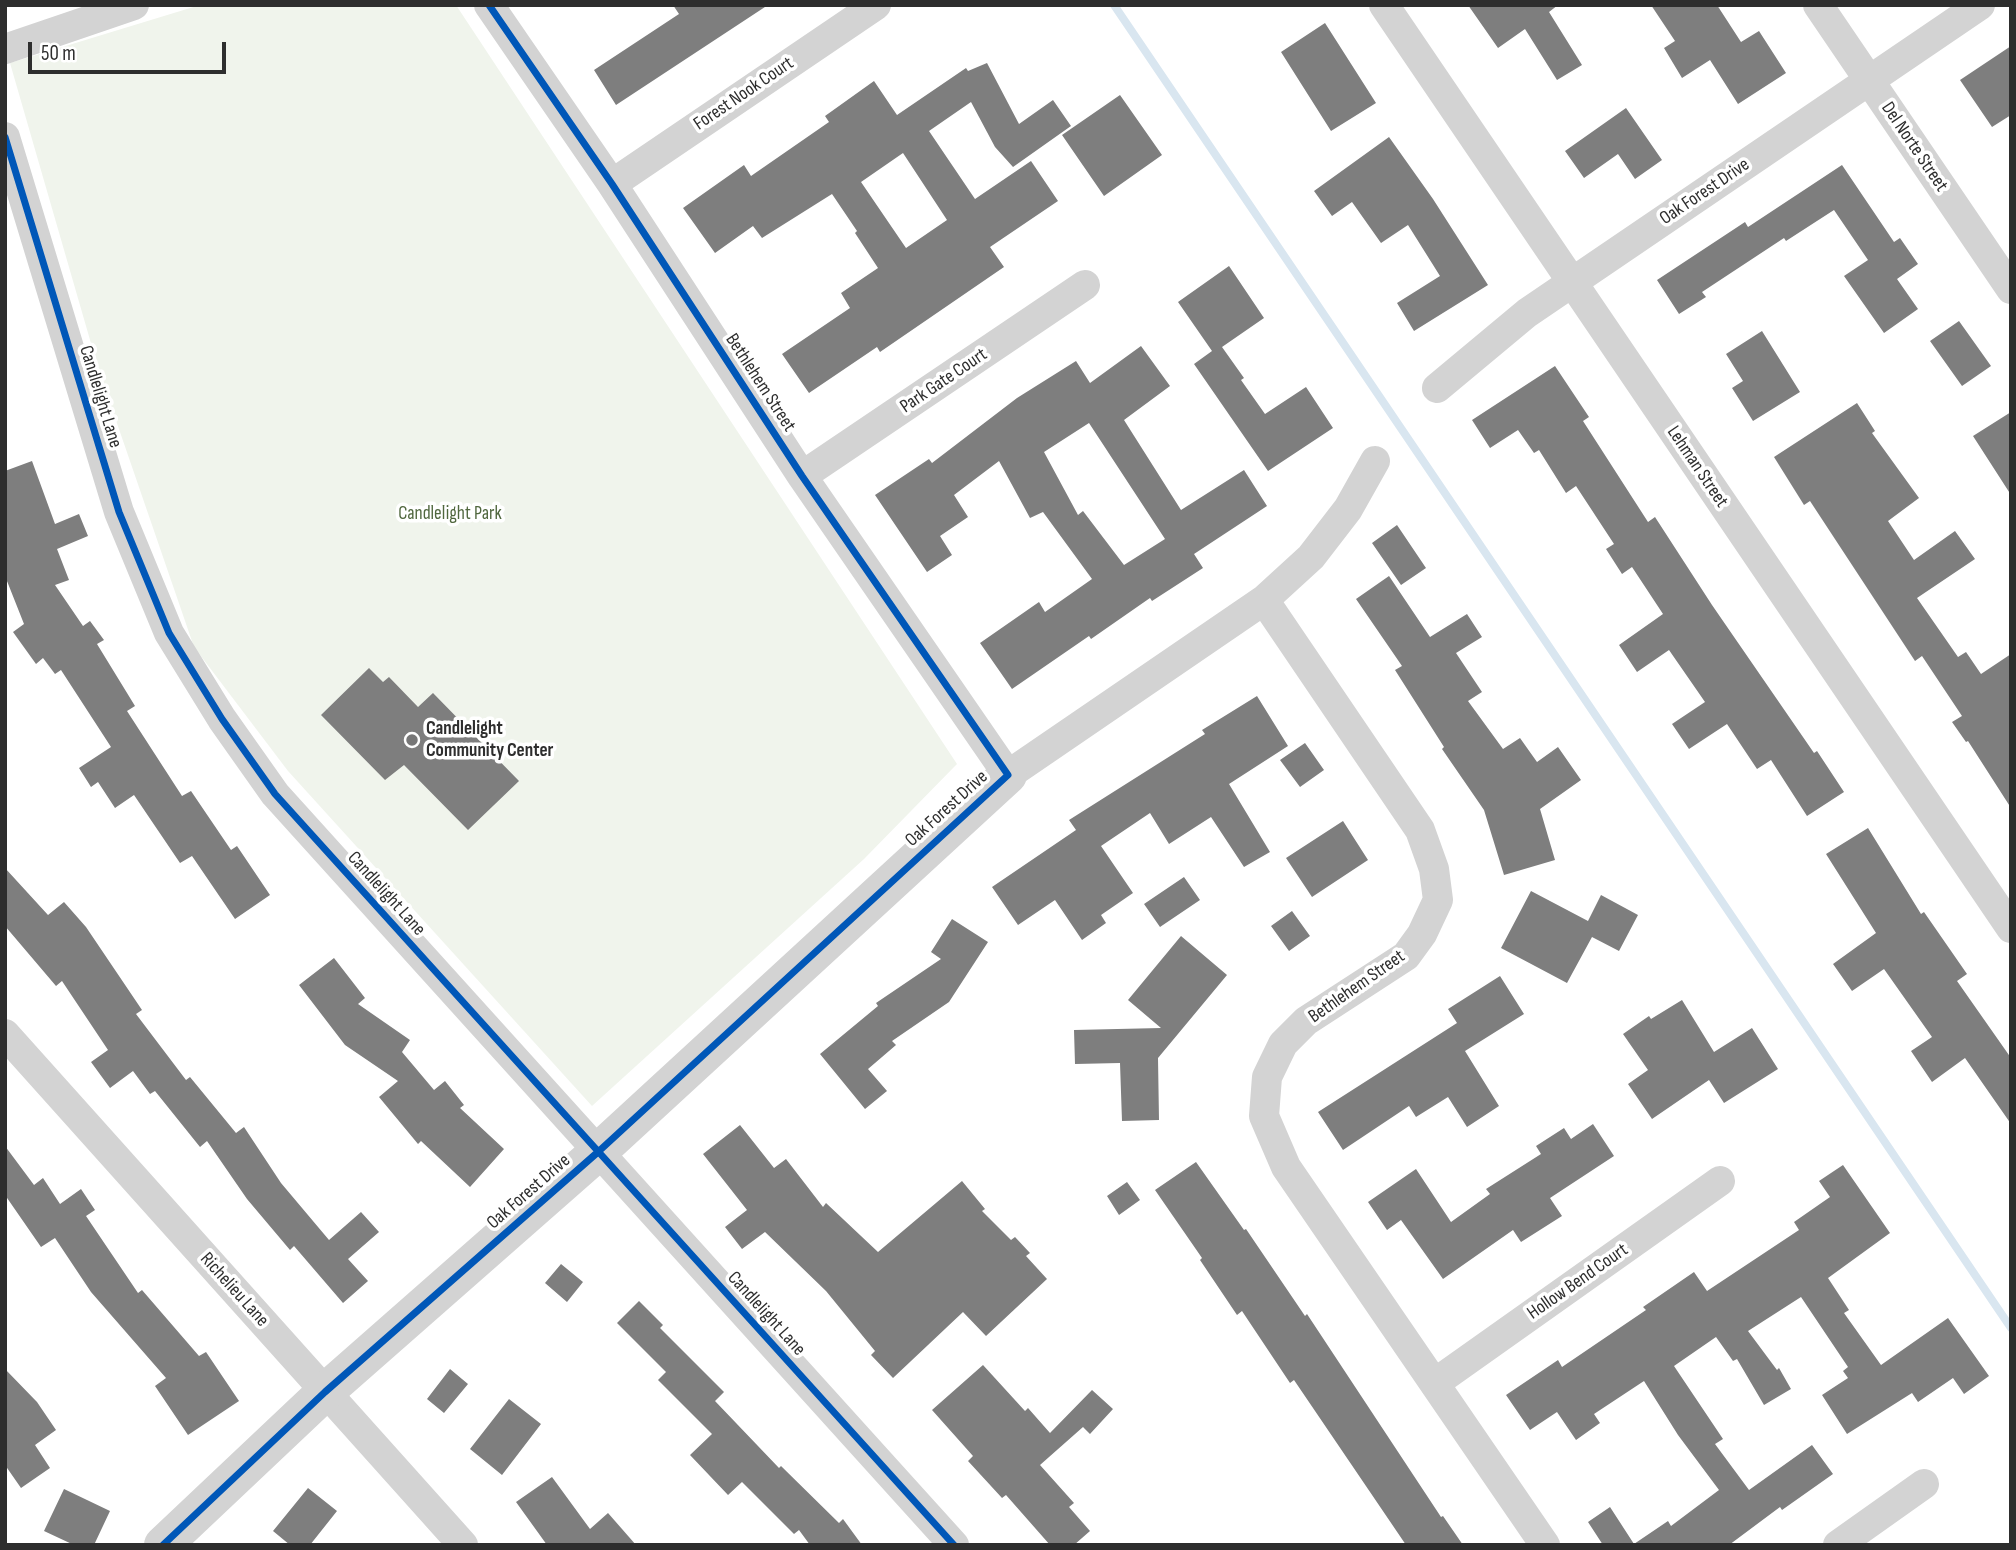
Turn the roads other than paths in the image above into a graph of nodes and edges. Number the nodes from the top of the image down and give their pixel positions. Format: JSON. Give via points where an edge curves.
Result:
{"nodes":[{"id":1,"x":134,"y":5,"type":"edge"},
{"id":2,"x":489,"y":5,"type":"edge"},
{"id":3,"x":876,"y":5,"type":"edge"},
{"id":4,"x":1384,"y":5,"type":"edge"},
{"id":5,"x":1818,"y":5,"type":"edge"},
{"id":6,"x":1979,"y":5,"type":"edge"},
{"id":7,"x":5,"y":49,"type":"edge"},
{"id":8,"x":1869,"y":81,"type":"junction"},
{"id":9,"x":5,"y":137,"type":"edge"},
{"id":10,"x":612,"y":184,"type":"junction"},
{"id":11,"x":1572,"y":282,"type":"junction"},
{"id":12,"x":1085,"y":285,"type":"dead end"},
{"id":13,"x":2011,"y":289,"type":"edge"},
{"id":14,"x":1437,"y":388,"type":"dead end"},
{"id":15,"x":1375,"y":461,"type":"dead end"},
{"id":16,"x":802,"y":476,"type":"junction"},
{"id":17,"x":1264,"y":600,"type":"junction"},
{"id":18,"x":1008,"y":775,"type":"junction"},
{"id":19,"x":2011,"y":928,"type":"edge"},
{"id":20,"x":5,"y":1034,"type":"edge"},
{"id":21,"x":598,"y":1152,"type":"junction"},
{"id":22,"x":1720,"y":1181,"type":"dead end"},
{"id":23,"x":1435,"y":1383,"type":"junction"},
{"id":24,"x":325,"y":1392,"type":"junction"},
{"id":25,"x":1924,"y":1484,"type":"dead end"},
{"id":26,"x":163,"y":1545,"type":"edge"},
{"id":27,"x":463,"y":1545,"type":"edge"},
{"id":28,"x":954,"y":1545,"type":"edge"},
{"id":29,"x":1545,"y":1545,"type":"edge"},
{"id":30,"x":1838,"y":1545,"type":"edge"}],
"edges":[{"from":1,"to":7,"type":"street"},
{"from":2,"to":10,"type":"street","name":"Bethlehem Street"},
{"from":3,"to":10,"type":"street","name":"Forest Nook Court"},
{"from":4,"to":11,"type":"street","name":"Lehman Street"},
{"from":5,"to":8,"type":"street","name":"Del Norte Street"},
{"from":6,"to":8,"type":"street","name":"Oak Forest Drive"},
{"from":8,"to":11,"type":"street","name":"Oak Forest Drive"},
{"from":8,"to":13,"type":"street","name":"Del Norte Street"},
{"from":9,"to":21,"type":"street","name":"Candlelight Lane","via":[[119,512],[169,633],[275,794]]},
{"from":10,"to":16,"type":"street","name":"Bethlehem Street"},
{"from":11,"to":14,"type":"street","name":"Oak Forest Drive"},
{"from":11,"to":19,"type":"street","name":"Lehman Street"},
{"from":12,"to":16,"type":"street","name":"Park Gate Court"},
{"from":15,"to":17,"type":"street","name":"Oak Forest Drive","via":[[1348,509],[1311,557]]},
{"from":16,"to":18,"type":"street","name":"Bethlehem Street"},
{"from":17,"to":18,"type":"street","name":"Oak Forest Drive"},
{"from":17,"to":23,"type":"street","name":"Bethlehem Street","via":[[1420,830],[1434,869],[1438,900],[1406,956],[1306,1021],[1283,1044],[1268,1077],[1264,1116],[1286,1167]]},
{"from":18,"to":21,"type":"street","name":"Oak Forest Drive"},
{"from":20,"to":24,"type":"street","name":"Richelieu Lane"},
{"from":21,"to":24,"type":"street","name":"Oak Forest Drive"},
{"from":21,"to":28,"type":"street","name":"Candlelight Lane"},
{"from":22,"to":23,"type":"street","name":"Hollow Bend Court"},
{"from":23,"to":29,"type":"street","name":"Bethlehem Street"},
{"from":24,"to":26,"type":"street","name":"Oak Forest Drive"},
{"from":24,"to":27,"type":"street","name":"Richelieu Lane"},
{"from":25,"to":30,"type":"street"}]}
